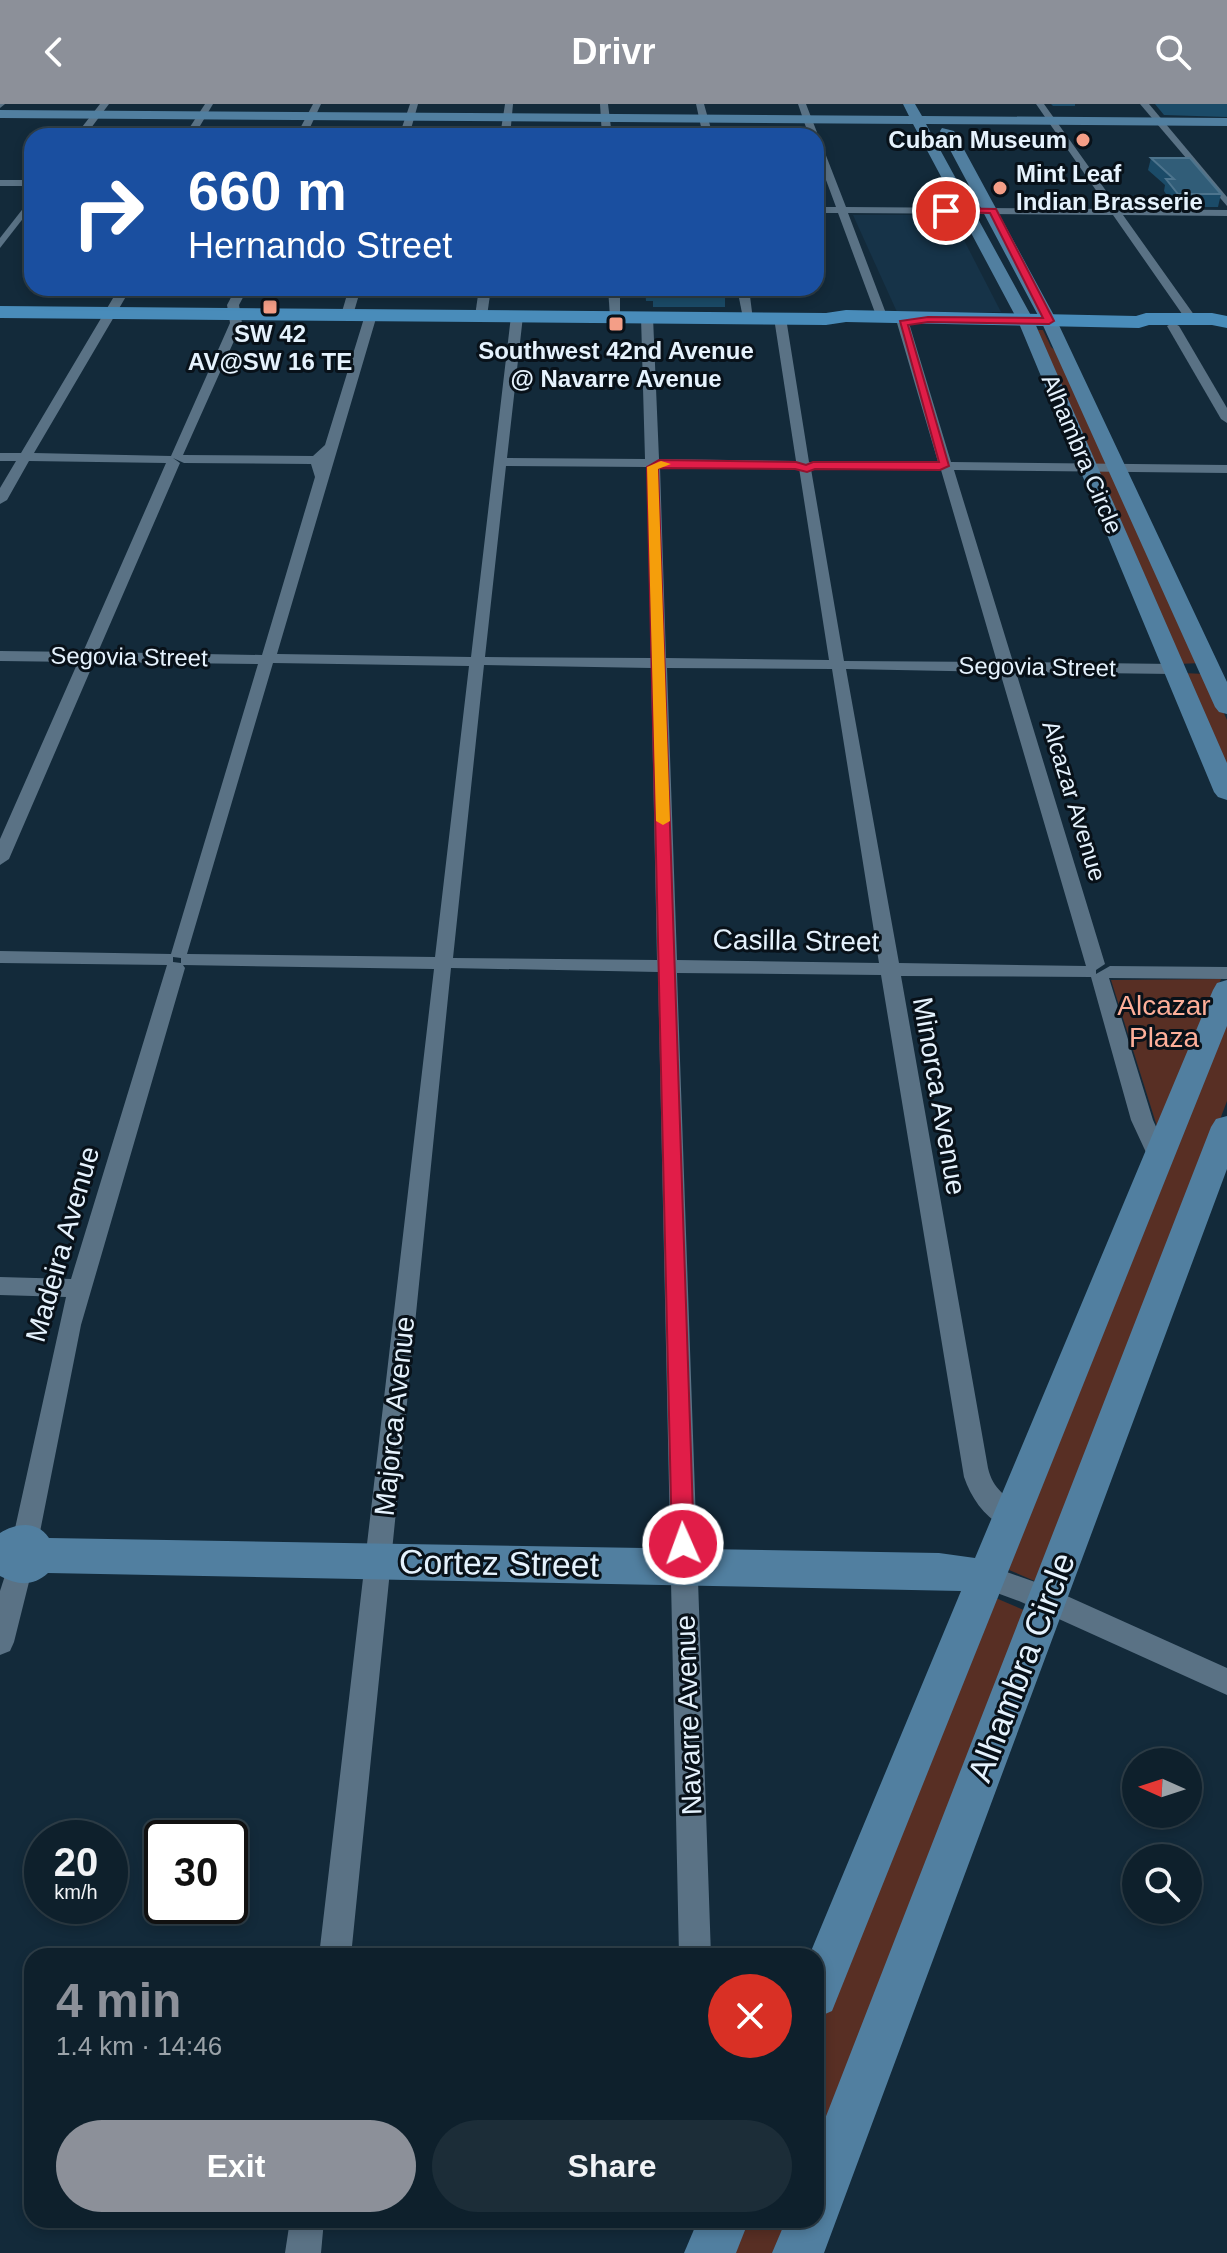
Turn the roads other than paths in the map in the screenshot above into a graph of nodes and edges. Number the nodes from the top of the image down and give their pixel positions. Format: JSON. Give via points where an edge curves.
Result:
{"nodes":[{"id":1,"x":802,"y":104,"type":"edge"},
{"id":2,"x":909,"y":104,"type":"edge"},
{"id":3,"x":932,"y":104,"type":"edge"},
{"id":4,"x":1040,"y":104,"type":"edge"},
{"id":5,"x":1144,"y":104,"type":"edge"},
{"id":6,"x":98,"y":112,"type":"edge"},
{"id":7,"x":204,"y":112,"type":"edge"},
{"id":8,"x":312,"y":113,"type":"edge"},
{"id":9,"x":411,"y":114,"type":"edge"},
{"id":10,"x":508,"y":114,"type":"edge"},
{"id":11,"x":0,"y":116,"type":"edge"},
{"id":12,"x":605,"y":120,"type":"edge"},
{"id":13,"x":704,"y":120,"type":"edge"},
{"id":14,"x":918,"y":122,"type":"junction"},
{"id":15,"x":942,"y":122,"type":"junction"},
{"id":16,"x":1053,"y":123,"type":"junction"},
{"id":17,"x":1160,"y":123,"type":"junction"},
{"id":18,"x":1227,"y":124,"type":"edge"},
{"id":19,"x":790,"y":128,"type":"edge"},
{"id":20,"x":811,"y":128,"type":"edge"},
{"id":21,"x":824,"y":129,"type":"edge"},
{"id":22,"x":824,"y":162,"type":"edge"},
{"id":23,"x":942,"y":165,"type":"junction"},
{"id":24,"x":967,"y":165,"type":"junction"},
{"id":25,"x":0,"y":183,"type":"edge"},
{"id":26,"x":24,"y":183,"type":"edge"},
{"id":27,"x":1227,"y":203,"type":"edge"},
{"id":28,"x":824,"y":210,"type":"edge"},
{"id":29,"x":842,"y":210,"type":"junction"},
{"id":30,"x":24,"y":211,"type":"edge"},
{"id":31,"x":965,"y":211,"type":"junction"},
{"id":32,"x":993,"y":211,"type":"junction"},
{"id":33,"x":1116,"y":212,"type":"junction"},
{"id":34,"x":1227,"y":213,"type":"edge"},
{"id":35,"x":0,"y":245,"type":"edge"},
{"id":36,"x":1019,"y":262,"type":"junction"},
{"id":37,"x":994,"y":263,"type":"junction"},
{"id":38,"x":120,"y":296,"type":"edge"},
{"id":39,"x":238,"y":296,"type":"edge"},
{"id":40,"x":353,"y":296,"type":"edge"},
{"id":41,"x":484,"y":296,"type":"edge"},
{"id":42,"x":615,"y":296,"type":"edge"},
{"id":43,"x":745,"y":296,"type":"edge"},
{"id":44,"x":0,"y":312,"type":"edge"},
{"id":45,"x":110,"y":313,"type":"junction"},
{"id":46,"x":234,"y":314,"type":"junction"},
{"id":47,"x":347,"y":315,"type":"junction"},
{"id":48,"x":371,"y":315,"type":"junction"},
{"id":49,"x":481,"y":316,"type":"junction"},
{"id":50,"x":517,"y":316,"type":"junction"},
{"id":51,"x":881,"y":316,"type":"junction"},
{"id":52,"x":616,"y":317,"type":"junction"},
{"id":53,"x":647,"y":317,"type":"junction"},
{"id":54,"x":749,"y":318,"type":"junction"},
{"id":55,"x":780,"y":318,"type":"junction"},
{"id":56,"x":928,"y":319,"type":"junction"},
{"id":57,"x":836,"y":321,"type":"junction"},
{"id":58,"x":1026,"y":321,"type":"junction"},
{"id":59,"x":1049,"y":321,"type":"junction"},
{"id":60,"x":1182,"y":322,"type":"junction"},
{"id":61,"x":1224,"y":322,"type":"edge"},
{"id":62,"x":903,"y":323,"type":"junction"},
{"id":63,"x":1227,"y":419,"type":"edge"},
{"id":64,"x":0,"y":457,"type":"edge"},
{"id":65,"x":25,"y":457,"type":"junction"},
{"id":66,"x":175,"y":459,"type":"junction"},
{"id":67,"x":321,"y":460,"type":"junction"},
{"id":68,"x":499,"y":462,"type":"junction"},
{"id":69,"x":652,"y":464,"type":"junction"},
{"id":70,"x":804,"y":465,"type":"junction"},
{"id":71,"x":946,"y":466,"type":"junction"},
{"id":72,"x":1088,"y":467,"type":"junction"},
{"id":73,"x":1117,"y":468,"type":"junction"},
{"id":74,"x":1227,"y":469,"type":"edge"},
{"id":75,"x":0,"y":500,"type":"edge"},
{"id":76,"x":0,"y":656,"type":"edge"},
{"id":77,"x":89,"y":657,"type":"junction"},
{"id":78,"x":268,"y":659,"type":"junction"},
{"id":79,"x":478,"y":661,"type":"junction"},
{"id":80,"x":658,"y":663,"type":"junction"},
{"id":81,"x":838,"y":665,"type":"junction"},
{"id":82,"x":1006,"y":667,"type":"junction"},
{"id":83,"x":1218,"y":668,"type":"edge"},
{"id":84,"x":1173,"y":669,"type":"junction"},
{"id":85,"x":1227,"y":707,"type":"edge"},
{"id":86,"x":1227,"y":792,"type":"edge"},
{"id":87,"x":0,"y":859,"type":"edge"},
{"id":88,"x":0,"y":957,"type":"edge"},
{"id":89,"x":177,"y":960,"type":"junction"},
{"id":90,"x":444,"y":963,"type":"junction"},
{"id":91,"x":666,"y":966,"type":"junction"},
{"id":92,"x":890,"y":969,"type":"junction"},
{"id":93,"x":1098,"y":972,"type":"junction"},
{"id":94,"x":1227,"y":973,"type":"edge"},
{"id":95,"x":1227,"y":990,"type":"edge"},
{"id":96,"x":1227,"y":1127,"type":"edge"},
{"id":97,"x":1158,"y":1155,"type":"junction"},
{"id":98,"x":0,"y":1286,"type":"edge"},
{"id":99,"x":80,"y":1288,"type":"junction"},
{"id":100,"x":1011,"y":1518,"type":"junction"},
{"id":101,"x":18,"y":1555,"type":"edge"},
{"id":102,"x":378,"y":1561,"type":"junction"},
{"id":103,"x":684,"y":1565,"type":"junction"},
{"id":104,"x":987,"y":1577,"type":"junction"},
{"id":105,"x":1047,"y":1601,"type":"junction"},
{"id":106,"x":0,"y":1642,"type":"edge"},
{"id":107,"x":1227,"y":1682,"type":"edge"},
{"id":108,"x":336,"y":1948,"type":"edge"},
{"id":109,"x":695,"y":1948,"type":"edge"},
{"id":110,"x":824,"y":1975,"type":"edge"},
{"id":111,"x":824,"y":2185,"type":"edge"},
{"id":112,"x":306,"y":2228,"type":"edge"},
{"id":113,"x":702,"y":2228,"type":"edge"},
{"id":114,"x":721,"y":2228,"type":"edge"},
{"id":115,"x":808,"y":2228,"type":"edge"},
{"id":116,"x":303,"y":2253,"type":"edge"},
{"id":117,"x":704,"y":2253,"type":"edge"},
{"id":118,"x":710,"y":2253,"type":"edge"},
{"id":119,"x":798,"y":2253,"type":"edge"}],
"edges":[{"from":1,"to":20,"type":"street"},
{"from":2,"to":14,"type":"street","name":"Alhambra Circle"},
{"from":3,"to":15,"type":"street","name":"Alhambra Circle"},
{"from":4,"to":16,"type":"street"},
{"from":5,"to":17,"type":"street"},
{"from":6,"to":7,"type":"street"},
{"from":6,"to":11,"type":"street"},
{"from":7,"to":8,"type":"street"},
{"from":8,"to":9,"type":"street"},
{"from":9,"to":10,"type":"street"},
{"from":10,"to":12,"type":"street"},
{"from":12,"to":13,"type":"street"},
{"from":13,"to":19,"type":"street"},
{"from":14,"to":15,"type":"street"},
{"from":14,"to":21,"type":"street"},
{"from":14,"to":23,"type":"street","name":"Alhambra Circle"},
{"from":15,"to":16,"type":"street"},
{"from":15,"to":24,"type":"street","name":"Alhambra Circle"},
{"from":16,"to":17,"type":"street"},
{"from":16,"to":33,"type":"street"},
{"from":17,"to":18,"type":"street"},
{"from":17,"to":27,"type":"street"},
{"from":22,"to":29,"type":"street"},
{"from":23,"to":24,"type":"street"},
{"from":23,"to":31,"type":"street","name":"Alhambra Circle"},
{"from":24,"to":32,"type":"street","name":"Alhambra Circle"},
{"from":25,"to":26,"type":"street"},
{"from":28,"to":29,"type":"street"},
{"from":29,"to":31,"type":"street"},
{"from":29,"to":51,"type":"street"},
{"from":30,"to":35,"type":"street"},
{"from":31,"to":32,"type":"street"},
{"from":31,"to":37,"type":"street","name":"Alhambra Circle"},
{"from":32,"to":33,"type":"street"},
{"from":32,"to":36,"type":"street","name":"Alhambra Circle"},
{"from":33,"to":34,"type":"street"},
{"from":33,"to":60,"type":"street"},
{"from":36,"to":37,"type":"street"},
{"from":36,"to":59,"type":"street","name":"Alhambra Circle"},
{"from":37,"to":58,"type":"street","name":"Alhambra Circle"},
{"from":38,"to":45,"type":"street"},
{"from":39,"to":46,"type":"street"},
{"from":40,"to":47,"type":"street"},
{"from":41,"to":49,"type":"street"},
{"from":42,"to":52,"type":"street"},
{"from":43,"to":54,"type":"street"},
{"from":44,"to":45,"type":"main road"},
{"from":45,"to":46,"type":"main road"},
{"from":45,"to":65,"type":"street"},
{"from":46,"to":47,"type":"main road"},
{"from":46,"to":66,"type":"street","via":[[236,323]]},
{"from":47,"to":48,"type":"main road"},
{"from":48,"to":49,"type":"main road"},
{"from":48,"to":67,"type":"street","via":[[331,446]]},
{"from":49,"to":50,"type":"main road"},
{"from":50,"to":52,"type":"main road"},
{"from":50,"to":68,"type":"street","name":"Majorca Avenue"},
{"from":51,"to":56,"type":"main road"},
{"from":51,"to":57,"type":"main road"},
{"from":52,"to":53,"type":"main road"},
{"from":53,"to":54,"type":"main road"},
{"from":53,"to":69,"type":"street","name":"Navarre Avenue"},
{"from":54,"to":55,"type":"main road"},
{"from":55,"to":57,"type":"main road"},
{"from":55,"to":70,"type":"street","name":"Minorca Avenue"},
{"from":56,"to":58,"type":"main road"},
{"from":56,"to":62,"type":"main road"},
{"from":57,"to":62,"type":"main road"},
{"from":58,"to":59,"type":"main road"},
{"from":58,"to":72,"type":"street","name":"Alhambra Circle"},
{"from":59,"to":60,"type":"main road"},
{"from":59,"to":73,"type":"street","name":"Alhambra Circle"},
{"from":60,"to":61,"type":"main road"},
{"from":60,"to":63,"type":"street"},
{"from":62,"to":71,"type":"street","name":"Alcazar Avenue"},
{"from":64,"to":65,"type":"street"},
{"from":65,"to":66,"type":"street"},
{"from":65,"to":75,"type":"street"},
{"from":66,"to":67,"type":"street"},
{"from":66,"to":77,"type":"street"},
{"from":67,"to":78,"type":"street","name":"Madeira Avenue","via":[[322,477]]},
{"from":68,"to":69,"type":"street"},
{"from":68,"to":79,"type":"street","name":"Majorca Avenue"},
{"from":69,"to":70,"type":"street"},
{"from":69,"to":80,"type":"street","name":"Navarre Avenue"},
{"from":70,"to":71,"type":"street"},
{"from":70,"to":81,"type":"street","name":"Minorca Avenue"},
{"from":71,"to":72,"type":"street"},
{"from":71,"to":82,"type":"street","name":"Alcazar Avenue"},
{"from":72,"to":73,"type":"street"},
{"from":72,"to":84,"type":"street","name":"Alhambra Circle"},
{"from":73,"to":74,"type":"street"},
{"from":73,"to":83,"type":"street","name":"Alhambra Circle"},
{"from":76,"to":77,"type":"street","name":"Segovia Street"},
{"from":77,"to":78,"type":"street","name":"Segovia Street"},
{"from":77,"to":87,"type":"street"},
{"from":78,"to":79,"type":"street","name":"Segovia Street"},
{"from":78,"to":89,"type":"street","name":"Madeira Avenue"},
{"from":79,"to":80,"type":"street","name":"Segovia Street"},
{"from":79,"to":90,"type":"street","name":"Majorca Avenue"},
{"from":80,"to":81,"type":"street","name":"Segovia Street"},
{"from":80,"to":91,"type":"street","name":"Navarre Avenue"},
{"from":81,"to":82,"type":"street","name":"Segovia Street"},
{"from":81,"to":92,"type":"street","name":"Minorca Avenue"},
{"from":82,"to":84,"type":"street","name":"Segovia Street"},
{"from":82,"to":93,"type":"street","name":"Alcazar Avenue"},
{"from":83,"to":84,"type":"street","name":"Segovia Street"},
{"from":83,"to":85,"type":"street","name":"Alhambra Circle"},
{"from":84,"to":86,"type":"street","name":"Alhambra Circle"},
{"from":88,"to":89,"type":"street","name":"Casilla Street"},
{"from":89,"to":90,"type":"street","name":"Casilla Street"},
{"from":89,"to":99,"type":"street","name":"Madeira Avenue"},
{"from":90,"to":91,"type":"street","name":"Casilla Street"},
{"from":90,"to":102,"type":"street","name":"Majorca Avenue"},
{"from":91,"to":92,"type":"street","name":"Casilla Street"},
{"from":91,"to":103,"type":"street","name":"Navarre Avenue"},
{"from":92,"to":93,"type":"street","name":"Casilla Street"},
{"from":92,"to":100,"type":"street","name":"Minorca Avenue","via":[[977,1479],[989,1502]]},
{"from":93,"to":94,"type":"street","name":"Casilla Street"},
{"from":93,"to":97,"type":"street","name":"Alcazar Avenue","via":[[1142,1120]]},
{"from":95,"to":97,"type":"street"},
{"from":96,"to":105,"type":"street","name":"Alhambra Circle"},
{"from":97,"to":100,"type":"street"},
{"from":98,"to":99,"type":"street"},
{"from":99,"to":101,"type":"street","name":"Madeira Avenue"},
{"from":100,"to":104,"type":"street"},
{"from":101,"to":102,"type":"street","name":"Cortez Street"},
{"from":101,"to":106,"type":"street","name":"Madeira Avenue"},
{"from":102,"to":103,"type":"street","name":"Cortez Street"},
{"from":102,"to":108,"type":"street","name":"Majorca Avenue"},
{"from":103,"to":104,"type":"street","name":"Cortez Street","via":[[939,1571]]},
{"from":103,"to":109,"type":"street","name":"Navarre Avenue"},
{"from":104,"to":105,"type":"street","name":"Cortez Street"},
{"from":104,"to":110,"type":"street"},
{"from":105,"to":107,"type":"street","name":"Cortez Street"},
{"from":105,"to":111,"type":"street","name":"Alhambra Circle"},
{"from":112,"to":116,"type":"street"},
{"from":113,"to":117,"type":"street"},
{"from":114,"to":118,"type":"street"},
{"from":115,"to":119,"type":"street"}]}
